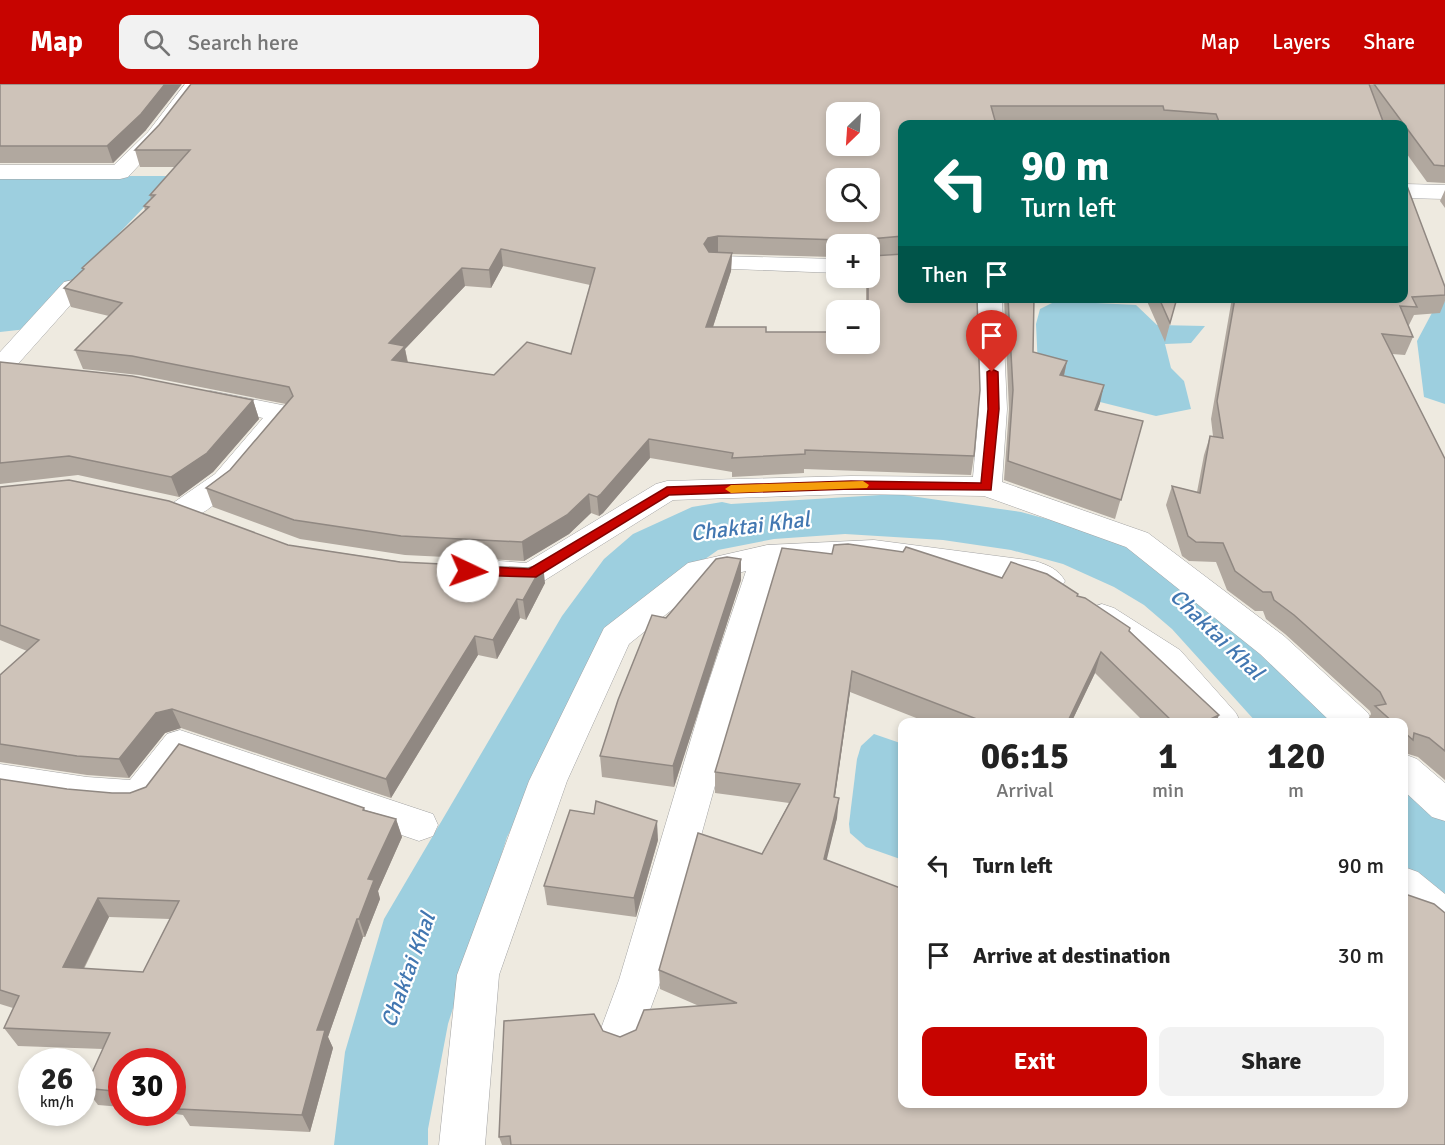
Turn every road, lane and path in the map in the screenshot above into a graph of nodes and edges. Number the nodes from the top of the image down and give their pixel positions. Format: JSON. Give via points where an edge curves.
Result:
{"nodes":[{"id":1,"x":195,"y":84,"type":"edge"},
{"id":2,"x":0,"y":172,"type":"edge"},
{"id":3,"x":1408,"y":191,"type":"edge"},
{"id":4,"x":1445,"y":192,"type":"edge"},
{"id":5,"x":718,"y":263,"type":"edge"},
{"id":6,"x":826,"y":266,"type":"edge"},
{"id":7,"x":73,"y":287,"type":"edge"},
{"id":8,"x":988,"y":303,"type":"edge"},
{"id":9,"x":0,"y":369,"type":"edge"},
{"id":10,"x":35,"y":374,"type":"edge"},
{"id":11,"x":183,"y":394,"type":"edge"},
{"id":12,"x":987,"y":487,"type":"junction"},
{"id":13,"x":152,"y":503,"type":"edge"},
{"id":14,"x":184,"y":510,"type":"junction"},
{"id":15,"x":217,"y":522,"type":"edge"},
{"id":16,"x":767,"y":556,"type":"junction"},
{"id":17,"x":474,"y":571,"type":"edge"},
{"id":18,"x":1219,"y":718,"type":"edge"},
{"id":19,"x":1350,"y":718,"type":"edge"},
{"id":20,"x":1408,"y":773,"type":"edge"},
{"id":21,"x":0,"y":779,"type":"edge"},
{"id":22,"x":1445,"y":806,"type":"edge"},
{"id":23,"x":419,"y":825,"type":"dead end"},
{"id":24,"x":1408,"y":887,"type":"edge"},
{"id":25,"x":1445,"y":918,"type":"edge"},
{"id":26,"x":621,"y":1034,"type":"edge"},
{"id":27,"x":462,"y":1145,"type":"edge"}],
"edges":[{"from":1,"to":2,"type":"street","via":[[155,136],[120,172]]},
{"from":3,"to":4,"type":"street"},
{"from":5,"to":6,"type":"street"},
{"from":7,"to":9,"type":"street"},
{"from":8,"to":12,"type":"street","via":[[993,409]]},
{"from":9,"to":10,"type":"street"},
{"from":11,"to":14,"type":"street","via":[[282,413],[225,481]]},
{"from":12,"to":17,"type":"street","via":[[851,485],[667,491],[531,574]]},
{"from":12,"to":19,"type":"street","via":[[1137,540],[1272,645]]},
{"from":13,"to":14,"type":"street"},
{"from":14,"to":15,"type":"street"},
{"from":16,"to":18,"type":"street","via":[[874,551],[1035,572],[1168,659]]},
{"from":16,"to":26,"type":"street"},
{"from":16,"to":27,"type":"street","via":[[699,571],[616,637],[548,781],[478,975]]},
{"from":20,"to":22,"type":"street"},
{"from":21,"to":23,"type":"street","via":[[139,796],[180,744]]},
{"from":24,"to":25,"type":"street"}]}
